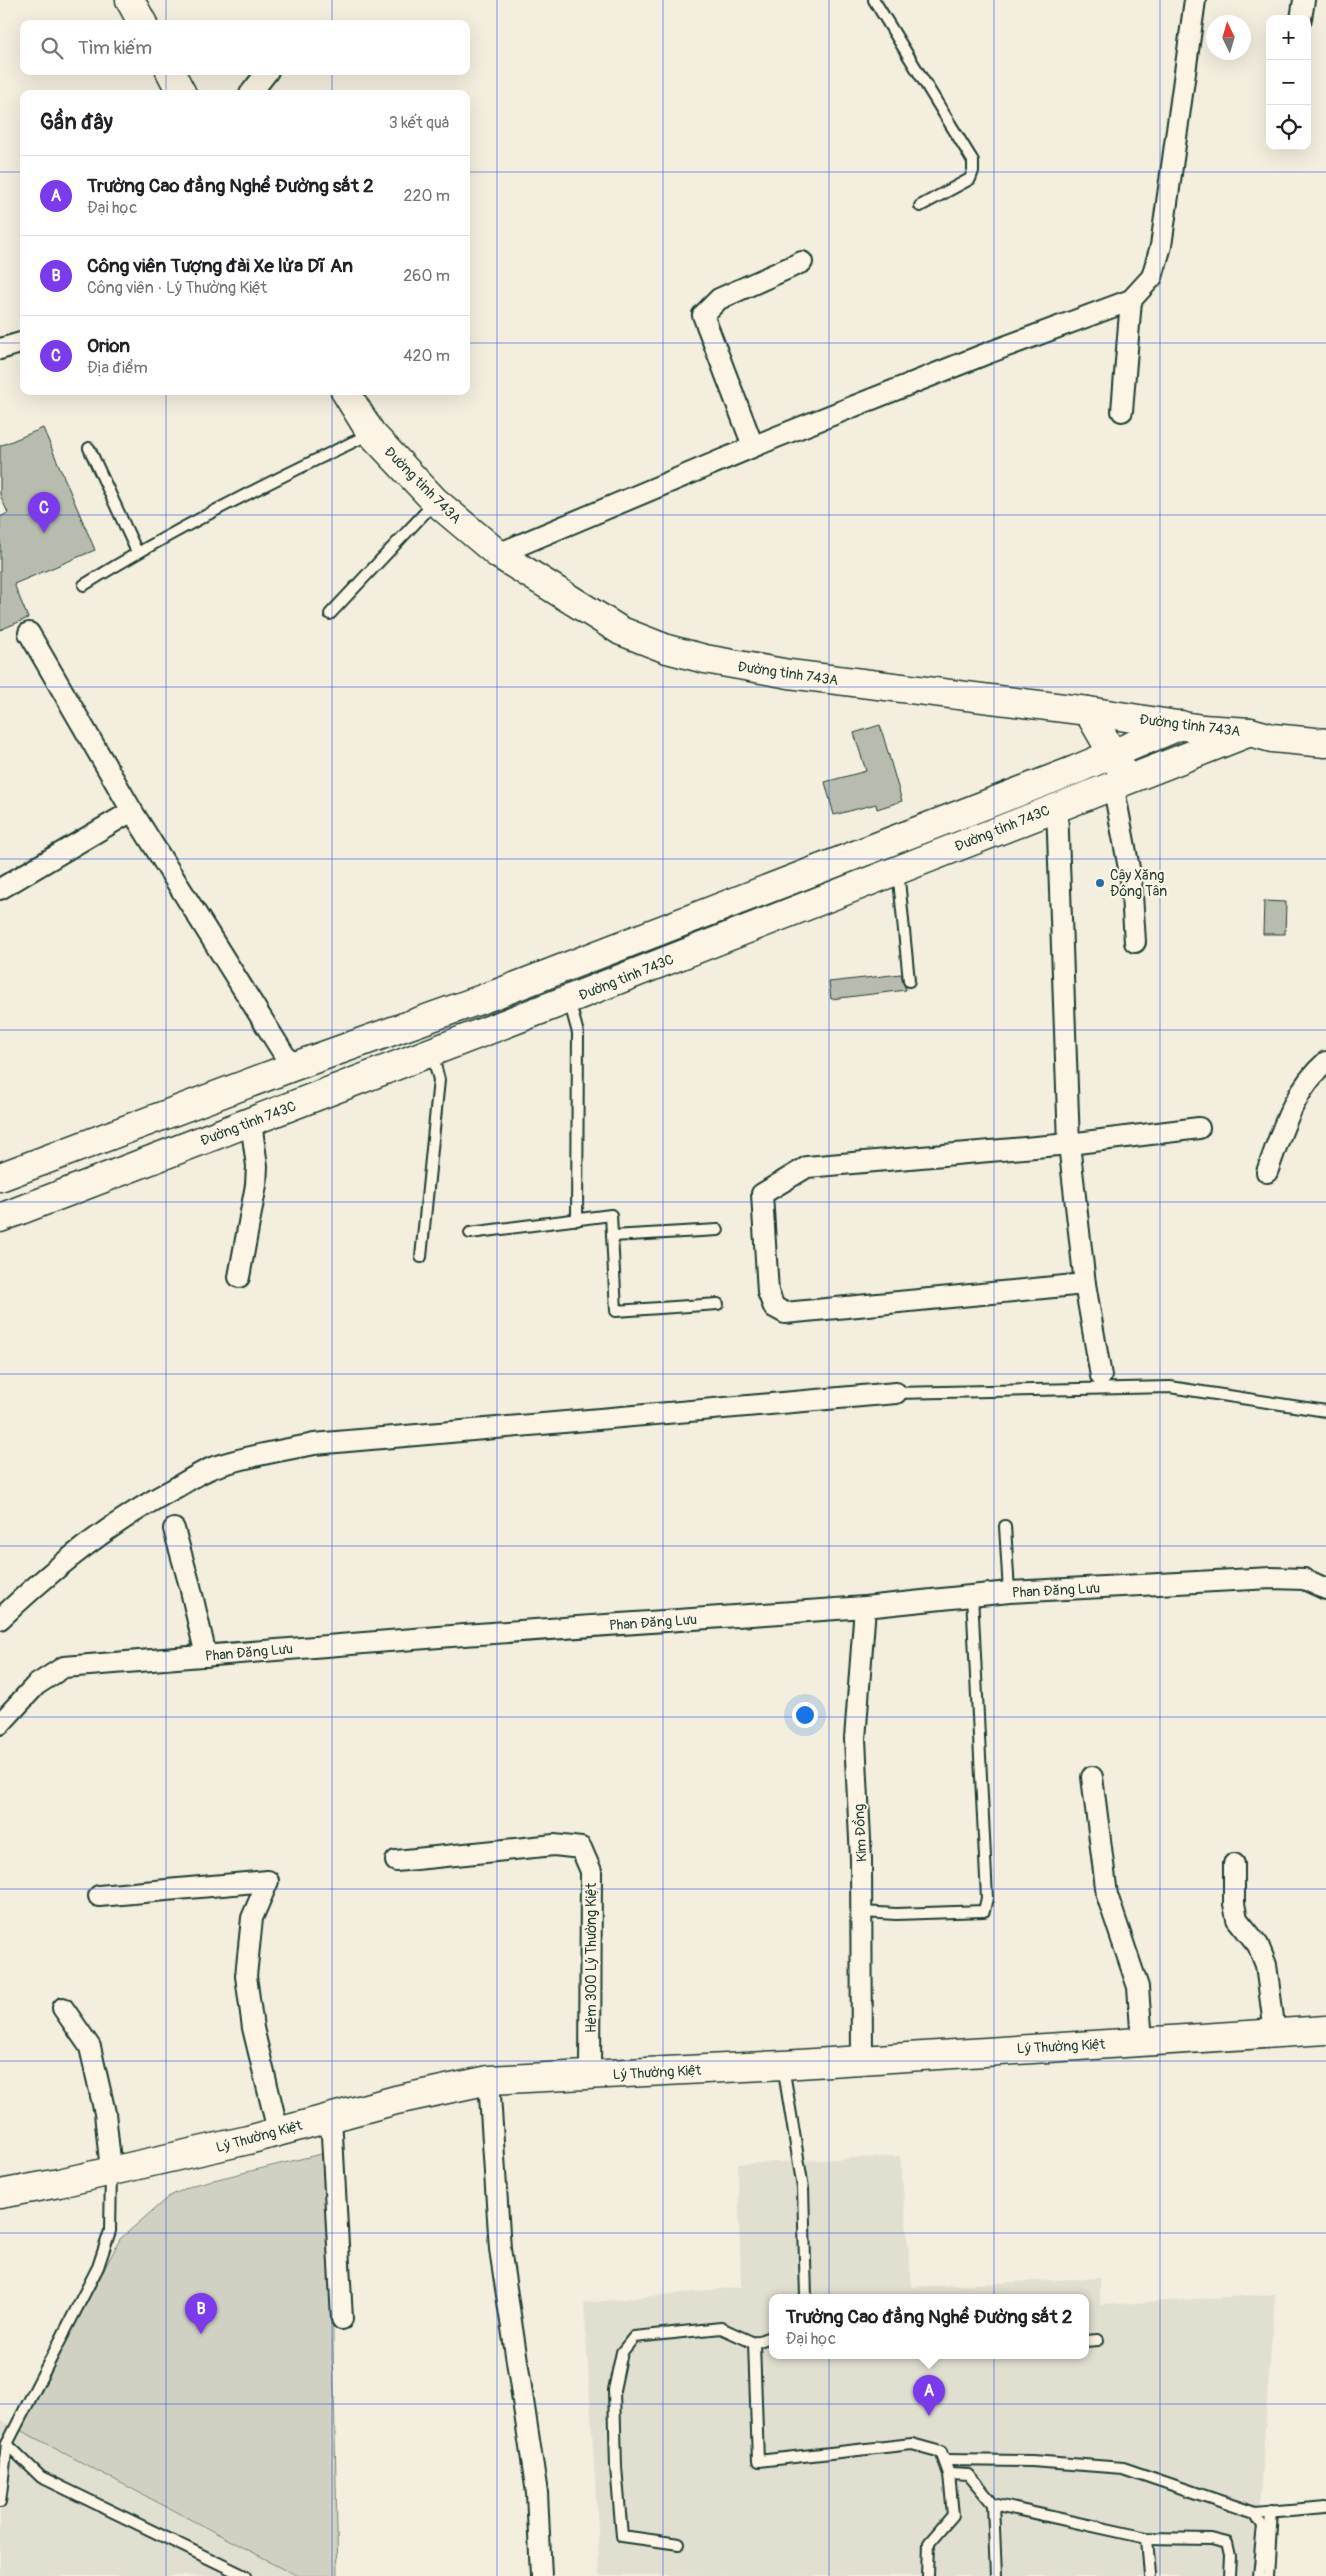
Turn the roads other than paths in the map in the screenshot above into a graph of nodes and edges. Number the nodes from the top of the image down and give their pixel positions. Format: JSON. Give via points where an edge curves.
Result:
{"nodes":[{"id":1,"x":130,"y":0,"type":"edge"},
{"id":2,"x":874,"y":0,"type":"edge"},
{"id":3,"x":1196,"y":0,"type":"edge"},
{"id":4,"x":1304,"y":0,"type":"edge"},
{"id":5,"x":1302,"y":15,"type":"edge"},
{"id":6,"x":141,"y":20,"type":"edge"},
{"id":7,"x":172,"y":75,"type":"edge"},
{"id":8,"x":265,"y":75,"type":"edge"},
{"id":9,"x":180,"y":90,"type":"edge"},
{"id":10,"x":253,"y":90,"type":"edge"},
{"id":11,"x":920,"y":206,"type":"dead end"},
{"id":12,"x":802,"y":262,"type":"dead end"},
{"id":13,"x":1131,"y":300,"type":"junction"},
{"id":14,"x":20,"y":343,"type":"edge"},
{"id":15,"x":0,"y":349,"type":"edge"},
{"id":16,"x":347,"y":395,"type":"edge"},
{"id":17,"x":1122,"y":412,"type":"dead end"},
{"id":18,"x":371,"y":433,"type":"junction"},
{"id":19,"x":752,"y":446,"type":"junction"},
{"id":20,"x":89,"y":448,"type":"dead end"},
{"id":21,"x":435,"y":501,"type":"junction"},
{"id":22,"x":137,"y":552,"type":"junction"},
{"id":23,"x":498,"y":554,"type":"junction"},
{"id":24,"x":84,"y":585,"type":"dead end"},
{"id":25,"x":330,"y":614,"type":"dead end"},
{"id":26,"x":29,"y":633,"type":"dead end"},
{"id":27,"x":1088,"y":711,"type":"junction"},
{"id":28,"x":1181,"y":725,"type":"junction"},
{"id":29,"x":1250,"y":732,"type":"junction"},
{"id":30,"x":1326,"y":742,"type":"edge"},
{"id":31,"x":1113,"y":754,"type":"junction"},
{"id":32,"x":1120,"y":782,"type":"junction"},
{"id":33,"x":1058,"y":806,"type":"junction"},
{"id":34,"x":132,"y":812,"type":"junction"},
{"id":35,"x":898,"y":869,"type":"junction"},
{"id":36,"x":1,"y":886,"type":"edge"},
{"id":37,"x":1135,"y":942,"type":"dead end"},
{"id":38,"x":909,"y":981,"type":"dead end"},
{"id":39,"x":569,"y":999,"type":"junction"},
{"id":40,"x":432,"y":1052,"type":"junction"},
{"id":41,"x":1326,"y":1062,"type":"edge"},
{"id":42,"x":292,"y":1067,"type":"junction"},
{"id":43,"x":251,"y":1122,"type":"junction"},
{"id":44,"x":1199,"y":1128,"type":"dead end"},
{"id":45,"x":1068,"y":1144,"type":"junction"},
{"id":46,"x":1268,"y":1172,"type":"dead end"},
{"id":47,"x":0,"y":1177,"type":"edge"},
{"id":48,"x":0,"y":1218,"type":"edge"},
{"id":49,"x":577,"y":1220,"type":"junction"},
{"id":50,"x":718,"y":1230,"type":"dead end"},
{"id":51,"x":470,"y":1233,"type":"dead end"},
{"id":52,"x":612,"y":1236,"type":"junction"},
{"id":53,"x":420,"y":1257,"type":"dead end"},
{"id":54,"x":240,"y":1276,"type":"dead end"},
{"id":55,"x":1085,"y":1284,"type":"junction"},
{"id":56,"x":718,"y":1304,"type":"dead end"},
{"id":57,"x":1101,"y":1376,"type":"dead end"},
{"id":58,"x":896,"y":1393,"type":"joint"},
{"id":59,"x":1326,"y":1411,"type":"edge"},
{"id":60,"x":1005,"y":1526,"type":"dead end"},
{"id":61,"x":174,"y":1528,"type":"dead end"},
{"id":62,"x":1326,"y":1589,"type":"edge"},
{"id":63,"x":1009,"y":1592,"type":"junction"},
{"id":64,"x":972,"y":1595,"type":"junction"},
{"id":65,"x":865,"y":1608,"type":"junction"},
{"id":66,"x":0,"y":1619,"type":"edge"},
{"id":67,"x":206,"y":1656,"type":"junction"},
{"id":68,"x":0,"y":1724,"type":"edge"},
{"id":69,"x":1092,"y":1777,"type":"dead end"},
{"id":70,"x":396,"y":1861,"type":"dead end"},
{"id":71,"x":1234,"y":1864,"type":"dead end"},
{"id":72,"x":99,"y":1896,"type":"dead end"},
{"id":73,"x":862,"y":1912,"type":"junction"},
{"id":74,"x":63,"y":2008,"type":"dead end"},
{"id":75,"x":1326,"y":2030,"type":"edge"},
{"id":76,"x":1275,"y":2033,"type":"junction"},
{"id":77,"x":1142,"y":2042,"type":"junction"},
{"id":78,"x":862,"y":2059,"type":"junction"},
{"id":79,"x":783,"y":2065,"type":"junction"},
{"id":80,"x":590,"y":2076,"type":"junction"},
{"id":81,"x":489,"y":2080,"type":"junction"},
{"id":82,"x":331,"y":2117,"type":"junction"},
{"id":83,"x":278,"y":2131,"type":"junction"},
{"id":84,"x":111,"y":2171,"type":"junction"},
{"id":85,"x":0,"y":2194,"type":"edge"},
{"id":86,"x":806,"y":2294,"type":"edge"},
{"id":87,"x":342,"y":2319,"type":"dead end"},
{"id":88,"x":769,"y":2337,"type":"edge"},
{"id":89,"x":1089,"y":2340,"type":"edge"},
{"id":90,"x":1098,"y":2340,"type":"dead end"},
{"id":91,"x":754,"y":2343,"type":"junction"},
{"id":92,"x":7,"y":2444,"type":"junction"},
{"id":93,"x":945,"y":2460,"type":"junction"},
{"id":94,"x":2,"y":2467,"type":"edge"},
{"id":95,"x":949,"y":2474,"type":"junction"},
{"id":96,"x":0,"y":2502,"type":"edge"},
{"id":97,"x":993,"y":2504,"type":"junction"},
{"id":98,"x":1326,"y":2507,"type":"edge"},
{"id":99,"x":1272,"y":2511,"type":"junction"},
{"id":100,"x":1255,"y":2513,"type":"junction"},
{"id":101,"x":1147,"y":2538,"type":"junction"},
{"id":102,"x":679,"y":2544,"type":"dead end"},
{"id":103,"x":244,"y":2576,"type":"edge"},
{"id":104,"x":541,"y":2576,"type":"edge"},
{"id":105,"x":928,"y":2576,"type":"edge"},
{"id":106,"x":996,"y":2576,"type":"edge"},
{"id":107,"x":1150,"y":2576,"type":"edge"},
{"id":108,"x":1229,"y":2576,"type":"edge"},
{"id":109,"x":1258,"y":2576,"type":"edge"},
{"id":110,"x":1268,"y":2576,"type":"edge"}],
"edges":[{"from":1,"to":6,"type":"main road"},
{"from":2,"to":11,"type":"lane","via":[[973,161],[970,179]]},
{"from":3,"to":13,"type":"street","via":[[1162,246],[1152,277]]},
{"from":4,"to":5,"type":"street"},
{"from":7,"to":9,"type":"main road"},
{"from":8,"to":10,"type":"street"},
{"from":12,"to":19,"type":"street","via":[[719,298],[703,315]]},
{"from":13,"to":17,"type":"street"},
{"from":13,"to":19,"type":"street"},
{"from":14,"to":15,"type":"street"},
{"from":16,"to":18,"type":"main road","name":"Đường tỉnh 743A"},
{"from":18,"to":21,"type":"main road","name":"Đường tỉnh 743A"},
{"from":18,"to":22,"type":"lane"},
{"from":19,"to":23,"type":"street"},
{"from":20,"to":22,"type":"lane"},
{"from":21,"to":23,"type":"main road","name":"Đường tỉnh 743A"},
{"from":21,"to":25,"type":"lane"},
{"from":22,"to":24,"type":"lane"},
{"from":23,"to":27,"type":"main road","name":"Đường tỉnh 743A","via":[[621,631],[667,649],[789,674]]},
{"from":26,"to":34,"type":"street"},
{"from":27,"to":28,"type":"main road","name":"Đường tỉnh 743A"},
{"from":27,"to":31,"type":"main road"},
{"from":28,"to":29,"type":"main road","name":"Đường tỉnh 743A"},
{"from":28,"to":31,"type":"main road","name":"Đường tỉnh 743C"},
{"from":29,"to":30,"type":"main road","name":"Đường tỉnh 743A","via":[[1272,738]]},
{"from":29,"to":32,"type":"main road","name":"Đường tỉnh 743C"},
{"from":31,"to":32,"type":"main road"},
{"from":31,"to":42,"type":"main road","name":"Đường tỉnh 743C","via":[[506,990]]},
{"from":32,"to":33,"type":"main road","name":"Đường tỉnh 743C"},
{"from":32,"to":37,"type":"street"},
{"from":33,"to":35,"type":"main road","name":"Đường tỉnh 743C"},
{"from":33,"to":45,"type":"street"},
{"from":34,"to":36,"type":"street"},
{"from":34,"to":42,"type":"street"},
{"from":35,"to":38,"type":"lane"},
{"from":35,"to":39,"type":"main road","name":"Đường tỉnh 743C"},
{"from":39,"to":40,"type":"main road","name":"Đường tỉnh 743C"},
{"from":39,"to":49,"type":"lane","via":[[578,1033]]},
{"from":40,"to":43,"type":"main road","name":"Đường tỉnh 743C"},
{"from":40,"to":53,"type":"lane","via":[[439,1080]]},
{"from":41,"to":46,"type":"street","via":[[1313,1073],[1290,1108]]},
{"from":42,"to":47,"type":"main road","name":"Đường tỉnh 743C"},
{"from":43,"to":48,"type":"main road","name":"Đường tỉnh 743C"},
{"from":43,"to":54,"type":"street","via":[[257,1166],[256,1185]]},
{"from":44,"to":45,"type":"street"},
{"from":45,"to":55,"type":"street"},
{"from":45,"to":55,"type":"street","via":[[807,1168],[762,1194],[768,1292],[774,1307],[785,1313]]},
{"from":49,"to":51,"type":"lane"},
{"from":49,"to":52,"type":"lane","via":[[611,1215]]},
{"from":50,"to":52,"type":"lane"},
{"from":52,"to":56,"type":"lane","via":[[616,1311]]},
{"from":55,"to":57,"type":"street"},
{"from":58,"to":59,"type":"lane","via":[[1170,1387]]},
{"from":58,"to":66,"type":"street","via":[[314,1444],[249,1456],[212,1468],[160,1496],[98,1538]]},
{"from":60,"to":63,"type":"lane"},
{"from":61,"to":67,"type":"street"},
{"from":62,"to":63,"type":"street","name":"Phan Đăng Lưu","via":[[1304,1579],[1271,1578]]},
{"from":63,"to":64,"type":"street","name":"Phan Đăng Lưu"},
{"from":64,"to":65,"type":"street","name":"Phan Đăng Lưu"},
{"from":64,"to":73,"type":"lane","via":[[987,1898],[984,1911]]},
{"from":65,"to":67,"type":"street","name":"Phan Đăng Lưu"},
{"from":65,"to":73,"type":"street","name":"Kim Đồng","via":[[855,1739]]},
{"from":67,"to":68,"type":"street","name":"Phan Đăng Lưu","via":[[64,1667],[36,1685]]},
{"from":69,"to":77,"type":"street","via":[[1107,1895],[1138,1986]]},
{"from":70,"to":80,"type":"street","name":"Hẻm 300 Lý Thường Kiệt","via":[[554,1845],[581,1848],[591,1871]]},
{"from":71,"to":76,"type":"street","via":[[1237,1919],[1258,1945],[1266,1965]]},
{"from":72,"to":83,"type":"street","via":[[268,1881],[252,1918],[246,1976],[253,2028]]},
{"from":73,"to":78,"type":"street","name":"Kim Đồng"},
{"from":74,"to":84,"type":"street","via":[[90,2047],[105,2113]]},
{"from":75,"to":76,"type":"main road","name":"Lý Thường Kiệt"},
{"from":76,"to":77,"type":"main road","name":"Lý Thường Kiệt"},
{"from":77,"to":78,"type":"main road","name":"Lý Thường Kiệt"},
{"from":78,"to":79,"type":"main road","name":"Lý Thường Kiệt"},
{"from":79,"to":80,"type":"main road","name":"Lý Thường Kiệt"},
{"from":79,"to":86,"type":"lane","via":[[803,2188]]},
{"from":80,"to":81,"type":"main road","name":"Lý Thường Kiệt"},
{"from":81,"to":82,"type":"main road","name":"Lý Thường Kiệt"},
{"from":81,"to":104,"type":"street","via":[[500,2249],[537,2493]]},
{"from":82,"to":83,"type":"main road","name":"Lý Thường Kiệt"},
{"from":82,"to":87,"type":"street"},
{"from":83,"to":84,"type":"main road","name":"Lý Thường Kiệt"},
{"from":84,"to":85,"type":"main road","name":"Lý Thường Kiệt"},
{"from":84,"to":92,"type":"lane","via":[[110,2231],[98,2267]]},
{"from":88,"to":91,"type":"lane"},
{"from":89,"to":90,"type":"lane"},
{"from":91,"to":93,"type":"lane","via":[[758,2461],[912,2444],[941,2452]]},
{"from":91,"to":102,"type":"lane","via":[[721,2328],[634,2337],[622,2352],[614,2390],[622,2536]]},
{"from":92,"to":94,"type":"lane"},
{"from":92,"to":103,"type":"lane","via":[[41,2477]]},
{"from":93,"to":95,"type":"lane"},
{"from":93,"to":100,"type":"lane","via":[[1032,2461],[1123,2468]]},
{"from":94,"to":96,"type":"lane"},
{"from":95,"to":97,"type":"lane","via":[[969,2475]]},
{"from":95,"to":105,"type":"lane","via":[[953,2515],[930,2544]]},
{"from":97,"to":101,"type":"lane"},
{"from":97,"to":106,"type":"lane"},
{"from":98,"to":99,"type":"lane"},
{"from":99,"to":100,"type":"lane"},
{"from":99,"to":110,"type":"lane"},
{"from":100,"to":109,"type":"lane","via":[[1263,2526]]},
{"from":101,"to":107,"type":"lane"},
{"from":101,"to":108,"type":"lane","via":[[1210,2539],[1227,2544]]}]}
